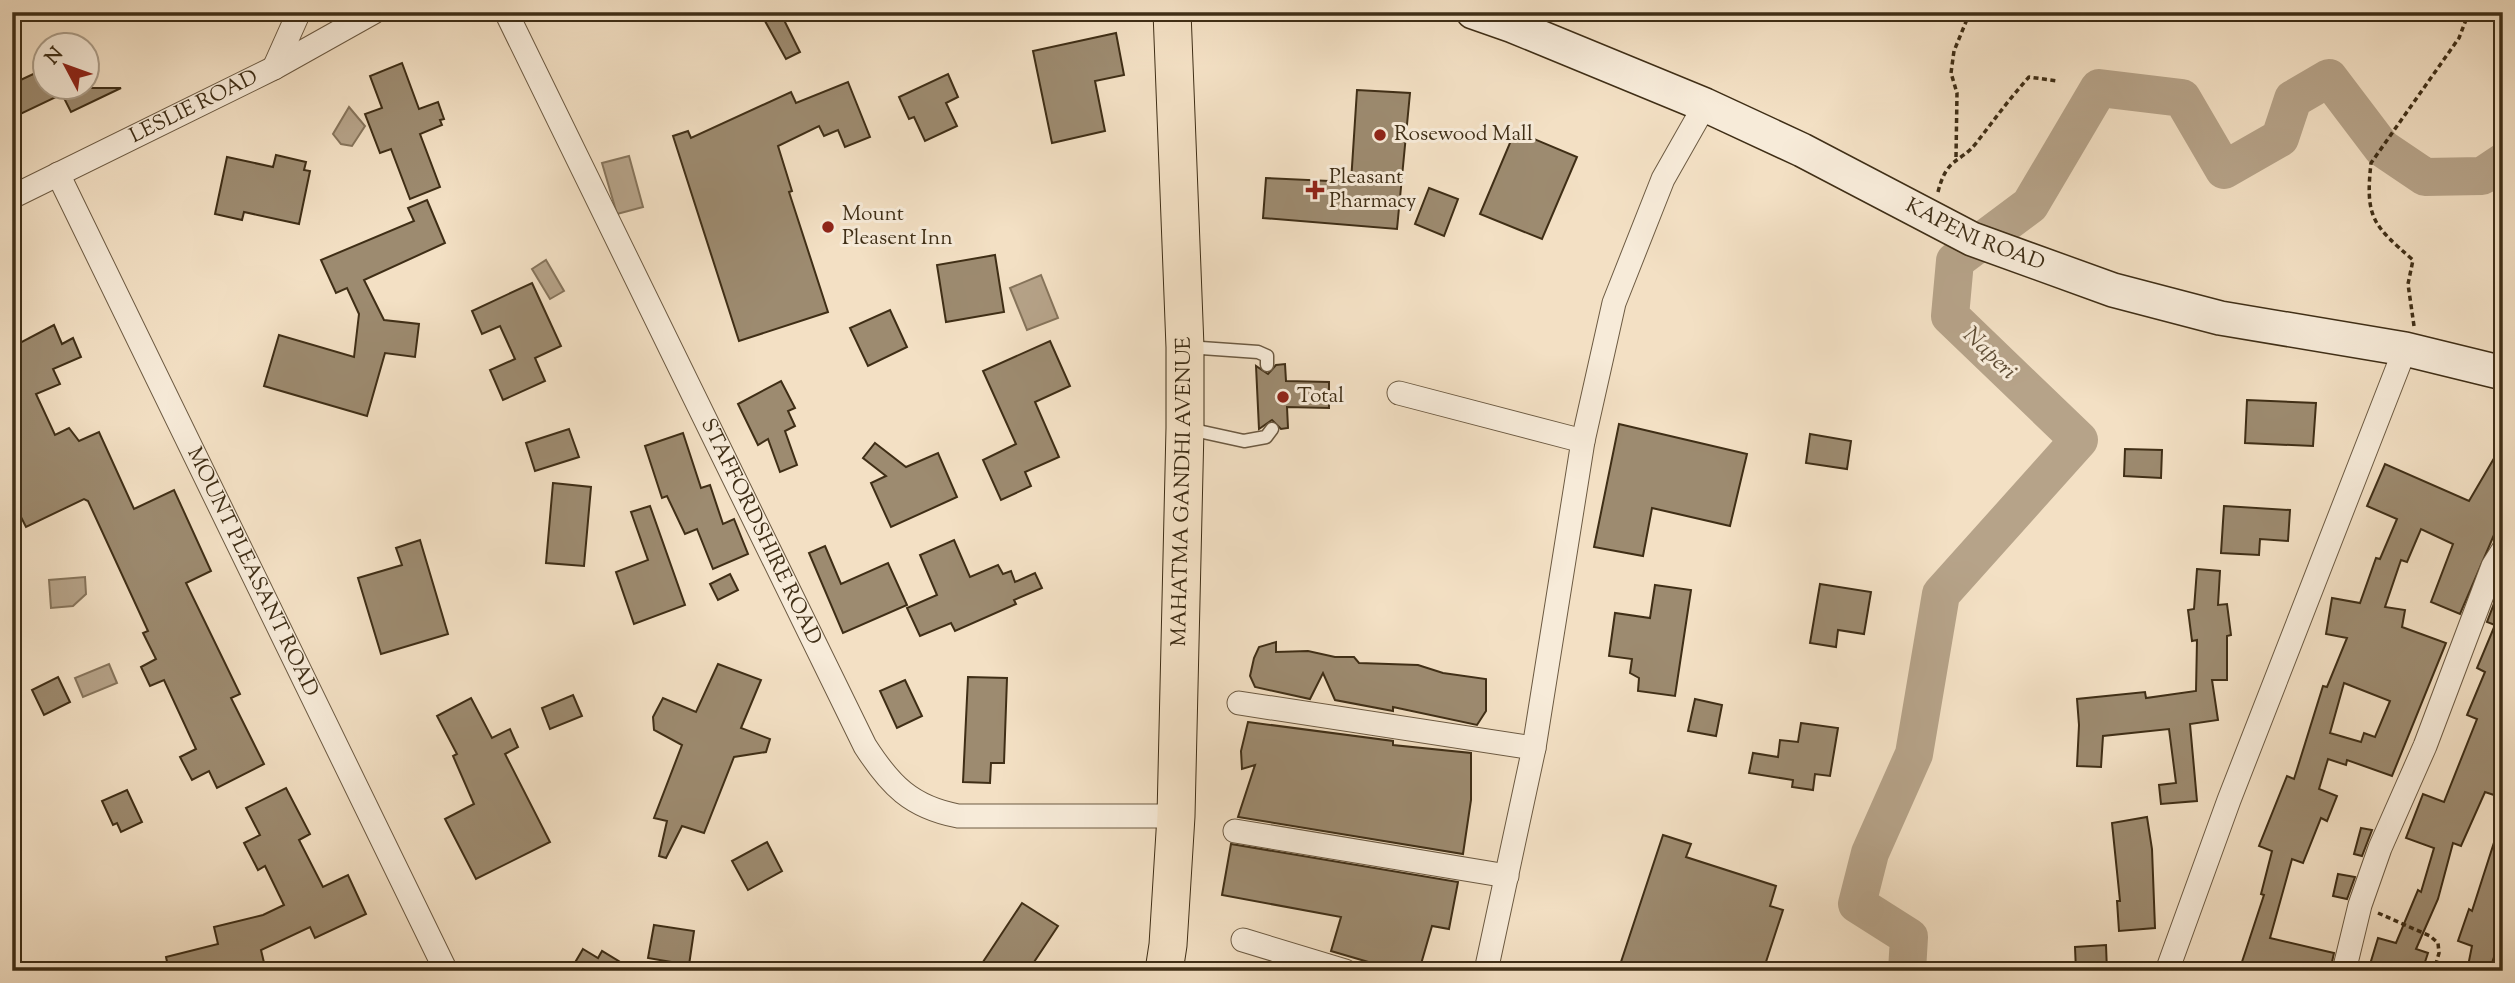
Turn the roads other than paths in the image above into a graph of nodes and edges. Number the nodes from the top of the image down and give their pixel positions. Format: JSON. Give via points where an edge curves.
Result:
{"nodes":[{"id":1,"x":299,"y":12,"type":"edge"},
{"id":2,"x":374,"y":12,"type":"edge"},
{"id":3,"x":506,"y":12,"type":"edge"},
{"id":4,"x":1172,"y":12,"type":"edge"},
{"id":5,"x":1473,"y":12,"type":"edge"},
{"id":6,"x":274,"y":68,"type":"junction"},
{"id":7,"x":1705,"y":105,"type":"junction"},
{"id":8,"x":58,"y":174,"type":"junction"},
{"id":9,"x":12,"y":197,"type":"edge"},
{"id":10,"x":1185,"y":347,"type":"junction"},
{"id":11,"x":2405,"y":349,"type":"junction"},
{"id":12,"x":1267,"y":365,"type":"dead end"},
{"id":13,"x":2503,"y":373,"type":"edge"},
{"id":14,"x":1399,"y":393,"type":"dead end"},
{"id":15,"x":1185,"y":428,"type":"junction"},
{"id":16,"x":1272,"y":429,"type":"dead end"},
{"id":17,"x":1583,"y":441,"type":"junction"},
{"id":18,"x":2503,"y":550,"type":"edge"},
{"id":19,"x":1239,"y":703,"type":"dead end"},
{"id":20,"x":1534,"y":748,"type":"junction"},
{"id":21,"x":1176,"y":816,"type":"junction"},
{"id":22,"x":1235,"y":831,"type":"dead end"},
{"id":23,"x":1507,"y":876,"type":"junction"},
{"id":24,"x":1243,"y":940,"type":"dead end"},
{"id":25,"x":446,"y":971,"type":"edge"},
{"id":26,"x":1164,"y":971,"type":"edge"},
{"id":27,"x":1345,"y":971,"type":"edge"},
{"id":28,"x":1486,"y":971,"type":"edge"},
{"id":29,"x":2167,"y":971,"type":"edge"},
{"id":30,"x":2344,"y":971,"type":"edge"}],
"edges":[{"from":1,"to":6,"type":"street"},
{"from":2,"to":6,"type":"street","name":"LESLIE ROAD"},
{"from":3,"to":21,"type":"street","name":"STAFFORDSHIRE ROAD","via":[[884,777],[930,811],[958,816]]},
{"from":4,"to":10,"type":"main road","name":"MAHATMA GANDHI AVENUE"},
{"from":5,"to":7,"type":"main road","name":"KAPENI ROAD"},
{"from":6,"to":8,"type":"street","name":"LESLIE ROAD"},
{"from":7,"to":11,"type":"main road","name":"KAPENI ROAD","via":[[1972,239],[2113,290],[2220,318]]},
{"from":7,"to":17,"type":"street","via":[[1663,179],[1637,238],[1614,303]]},
{"from":8,"to":9,"type":"street","name":"LESLIE ROAD"},
{"from":8,"to":25,"type":"street","name":"MOUNT PLEASANT ROAD"},
{"from":10,"to":12,"type":"lane","via":[[1258,352],[1267,356]]},
{"from":10,"to":15,"type":"main road","name":"MAHATMA GANDHI AVENUE"},
{"from":11,"to":13,"type":"main road","name":"KAPENI ROAD"},
{"from":11,"to":29,"type":"street"},
{"from":14,"to":17,"type":"street"},
{"from":15,"to":16,"type":"lane","via":[[1244,441],[1266,437]]},
{"from":15,"to":21,"type":"main road","name":"MAHATMA GANDHI AVENUE"},
{"from":17,"to":20,"type":"street"},
{"from":18,"to":30,"type":"street","via":[[2425,746],[2398,800],[2360,905]]},
{"from":19,"to":20,"type":"street"},
{"from":20,"to":23,"type":"street"},
{"from":21,"to":26,"type":"main road","name":"MAHATMA GANDHI AVENUE"},
{"from":22,"to":23,"type":"street"},
{"from":23,"to":28,"type":"street"},
{"from":24,"to":27,"type":"street"}]}
